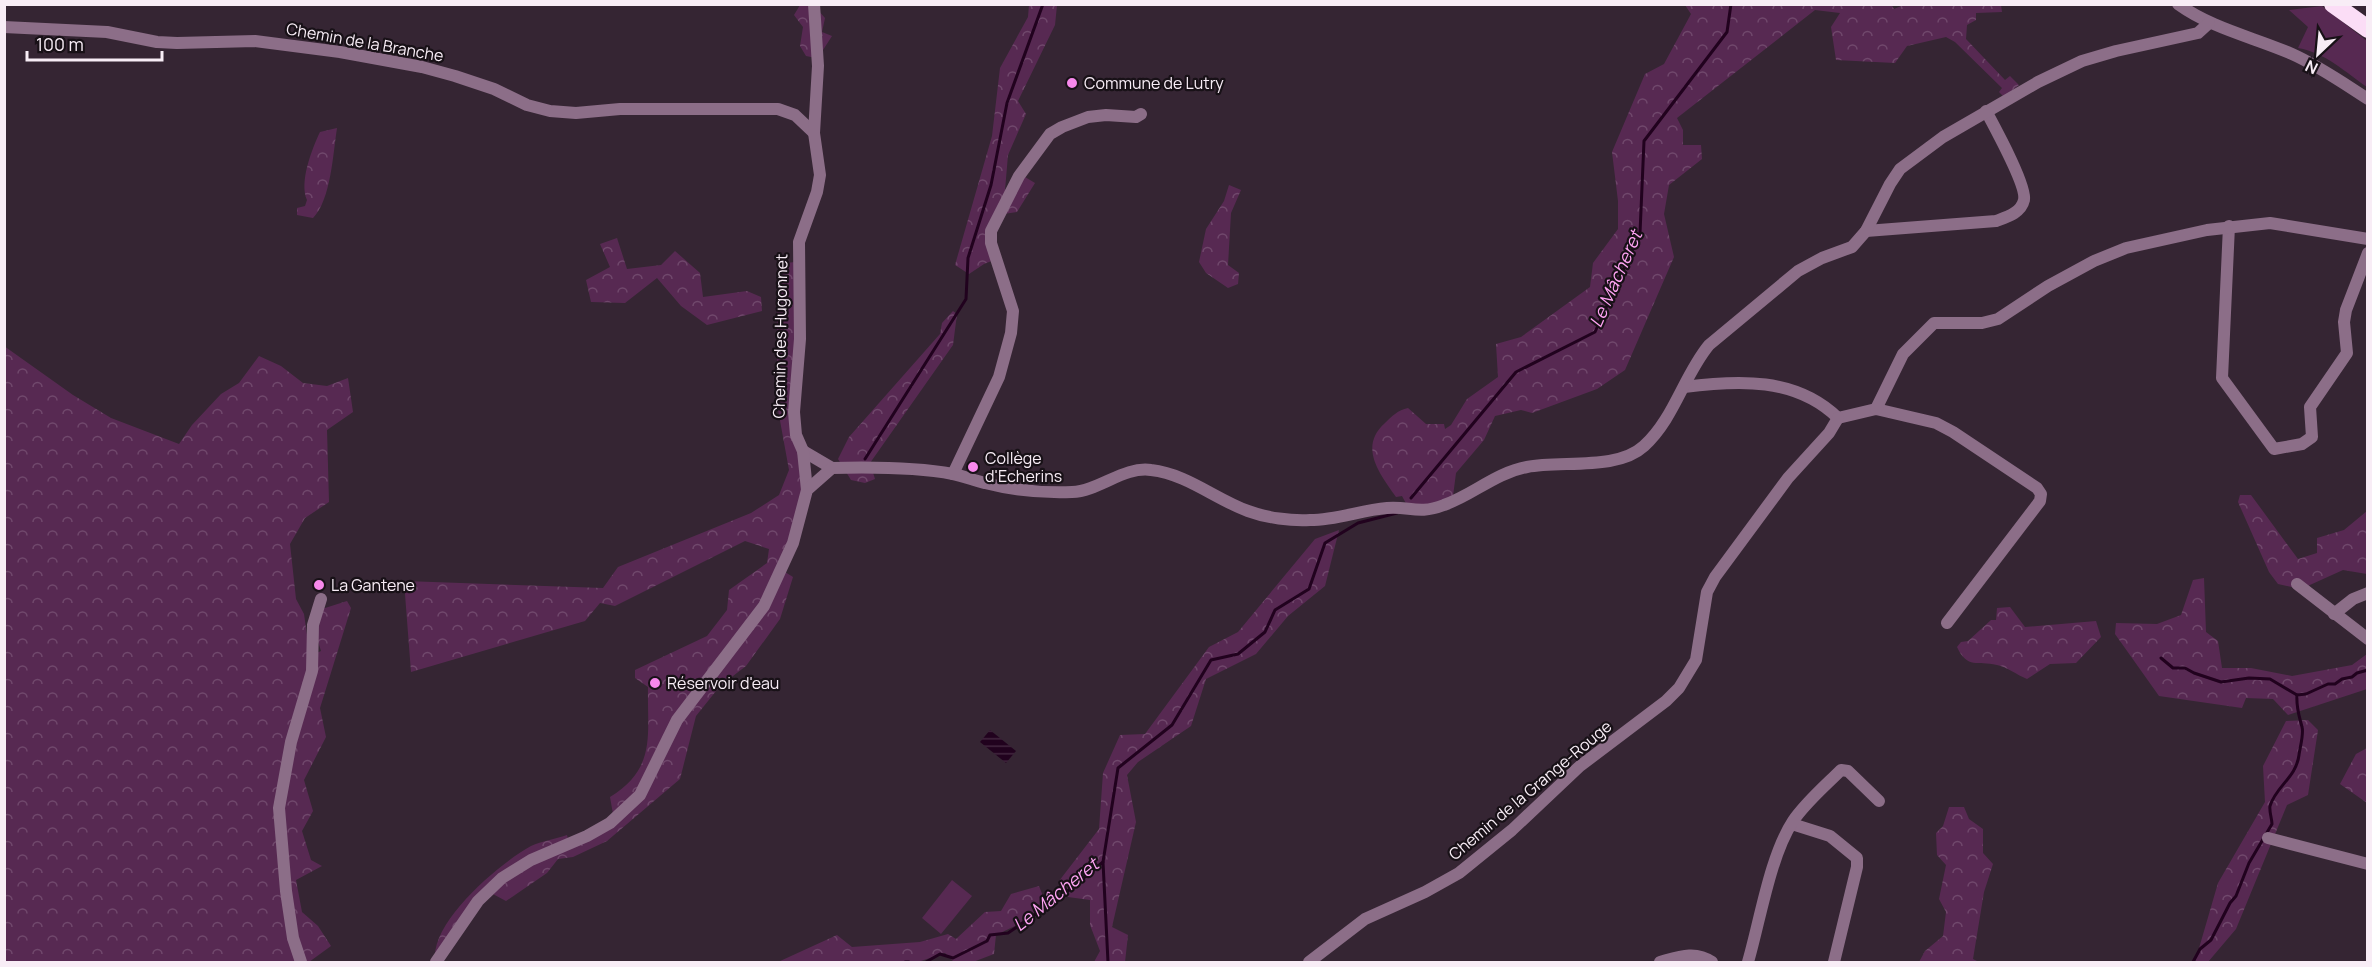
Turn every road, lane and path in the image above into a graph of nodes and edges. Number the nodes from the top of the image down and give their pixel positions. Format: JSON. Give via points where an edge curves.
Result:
{"nodes":[{"id":1,"x":814,"y":4,"type":"edge"},
{"id":2,"x":2178,"y":4,"type":"edge"},
{"id":3,"x":2333,"y":4,"type":"edge"},
{"id":4,"x":2209,"y":23,"type":"junction"},
{"id":5,"x":4,"y":27,"type":"edge"},
{"id":6,"x":2367,"y":29,"type":"edge"},
{"id":7,"x":2367,"y":99,"type":"edge"},
{"id":8,"x":1986,"y":111,"type":"junction"},
{"id":9,"x":1141,"y":114,"type":"dead end"},
{"id":10,"x":814,"y":134,"type":"junction"},
{"id":11,"x":2229,"y":226,"type":"junction"},
{"id":12,"x":1866,"y":231,"type":"junction"},
{"id":13,"x":2367,"y":239,"type":"edge"},
{"id":14,"x":2367,"y":253,"type":"edge"},
{"id":15,"x":1684,"y":387,"type":"junction"},
{"id":16,"x":1876,"y":409,"type":"junction"},
{"id":17,"x":1838,"y":418,"type":"junction"},
{"id":18,"x":803,"y":452,"type":"junction"},
{"id":19,"x":832,"y":468,"type":"junction"},
{"id":20,"x":953,"y":474,"type":"junction"},
{"id":21,"x":807,"y":490,"type":"junction"},
{"id":22,"x":2297,"y":584,"type":"dead end"},
{"id":23,"x":2367,"y":592,"type":"edge"},
{"id":24,"x":321,"y":599,"type":"dead end"},
{"id":25,"x":2334,"y":614,"type":"junction"},
{"id":26,"x":1947,"y":623,"type":"dead end"},
{"id":27,"x":2367,"y":639,"type":"edge"},
{"id":28,"x":1879,"y":801,"type":"dead end"},
{"id":29,"x":1792,"y":824,"type":"junction"},
{"id":30,"x":2268,"y":838,"type":"dead end"},
{"id":31,"x":2367,"y":864,"type":"edge"},
{"id":32,"x":1709,"y":961,"type":"edge"},
{"id":33,"x":301,"y":963,"type":"edge"},
{"id":34,"x":436,"y":963,"type":"edge"},
{"id":35,"x":1309,"y":963,"type":"edge"},
{"id":36,"x":1660,"y":963,"type":"edge"},
{"id":37,"x":1748,"y":963,"type":"edge"},
{"id":38,"x":1834,"y":963,"type":"edge"}],
"edges":[{"from":1,"to":10,"type":"street","name":"Chemin des Hugonnet","via":[[818,66]]},
{"from":2,"to":4,"type":"street"},
{"from":3,"to":6,"type":"highway"},
{"from":4,"to":7,"type":"street","via":[[2313,64]]},
{"from":4,"to":8,"type":"street","via":[[2198,33],[2082,61]]},
{"from":5,"to":10,"type":"street","name":"Chemin de la Branche","via":[[107,32],[157,42],[274,43],[340,52],[422,67],[550,111],[778,109],[795,115]]},
{"from":8,"to":12,"type":"street","via":[[1900,169]]},
{"from":8,"to":12,"type":"street","via":[[2025,191],[2020,208],[1996,221]]},
{"from":9,"to":20,"type":"street","via":[[1088,117],[1062,127],[1050,134],[1019,176],[991,231],[991,243],[1013,311],[1011,333],[999,377]]},
{"from":10,"to":18,"type":"street","name":"Chemin des Hugonnet","via":[[820,175],[797,258],[800,339],[794,412],[796,435]]},
{"from":11,"to":13,"type":"street","via":[[2270,223]]},
{"from":11,"to":14,"type":"street","via":[[2222,378],[2274,449],[2302,444],[2312,437],[2310,407],[2347,353],[2346,310]]},
{"from":11,"to":16,"type":"street","via":[[2126,248],[2048,286],[1998,319],[1934,323],[1903,354]]},
{"from":12,"to":15,"type":"street","via":[[1852,247],[1798,271],[1720,335],[1700,356]]},
{"from":15,"to":17,"type":"street","via":[[1742,381],[1766,384],[1799,393],[1825,406]]},
{"from":15,"to":20,"type":"street","via":[[1644,446],[1630,455],[1515,469],[1431,510],[1387,508],[1341,518],[1282,518],[1249,512],[1173,474],[1148,469],[1074,492],[987,484]]},
{"from":16,"to":17,"type":"street"},
{"from":16,"to":26,"type":"street","via":[[1921,418],[1953,432],[2041,494],[2040,501]]},
{"from":17,"to":35,"type":"street","name":"Chemin de la Grange-Rouge","via":[[1715,577],[1707,592],[1696,660],[1679,688],[1580,766],[1460,873],[1365,919]]},
{"from":18,"to":19,"type":"street"},
{"from":18,"to":21,"type":"street","name":"Chemin des Hugonnet"},
{"from":19,"to":20,"type":"street"},
{"from":19,"to":21,"type":"street"},
{"from":21,"to":34,"type":"street","via":[[793,543],[764,606],[677,720],[640,795],[610,823],[502,878],[478,902]]},
{"from":22,"to":25,"type":"street"},
{"from":23,"to":25,"type":"street"},
{"from":24,"to":33,"type":"street","via":[[313,625],[312,671],[291,742],[279,808],[285,891]]},
{"from":25,"to":27,"type":"street"},
{"from":28,"to":29,"type":"street","via":[[1848,771],[1841,770]]},
{"from":29,"to":37,"type":"street","via":[[1781,845]]},
{"from":29,"to":38,"type":"street","via":[[1830,836],[1857,858]]},
{"from":30,"to":31,"type":"street"},
{"from":32,"to":36,"type":"street","via":[[1693,955]]}]}
